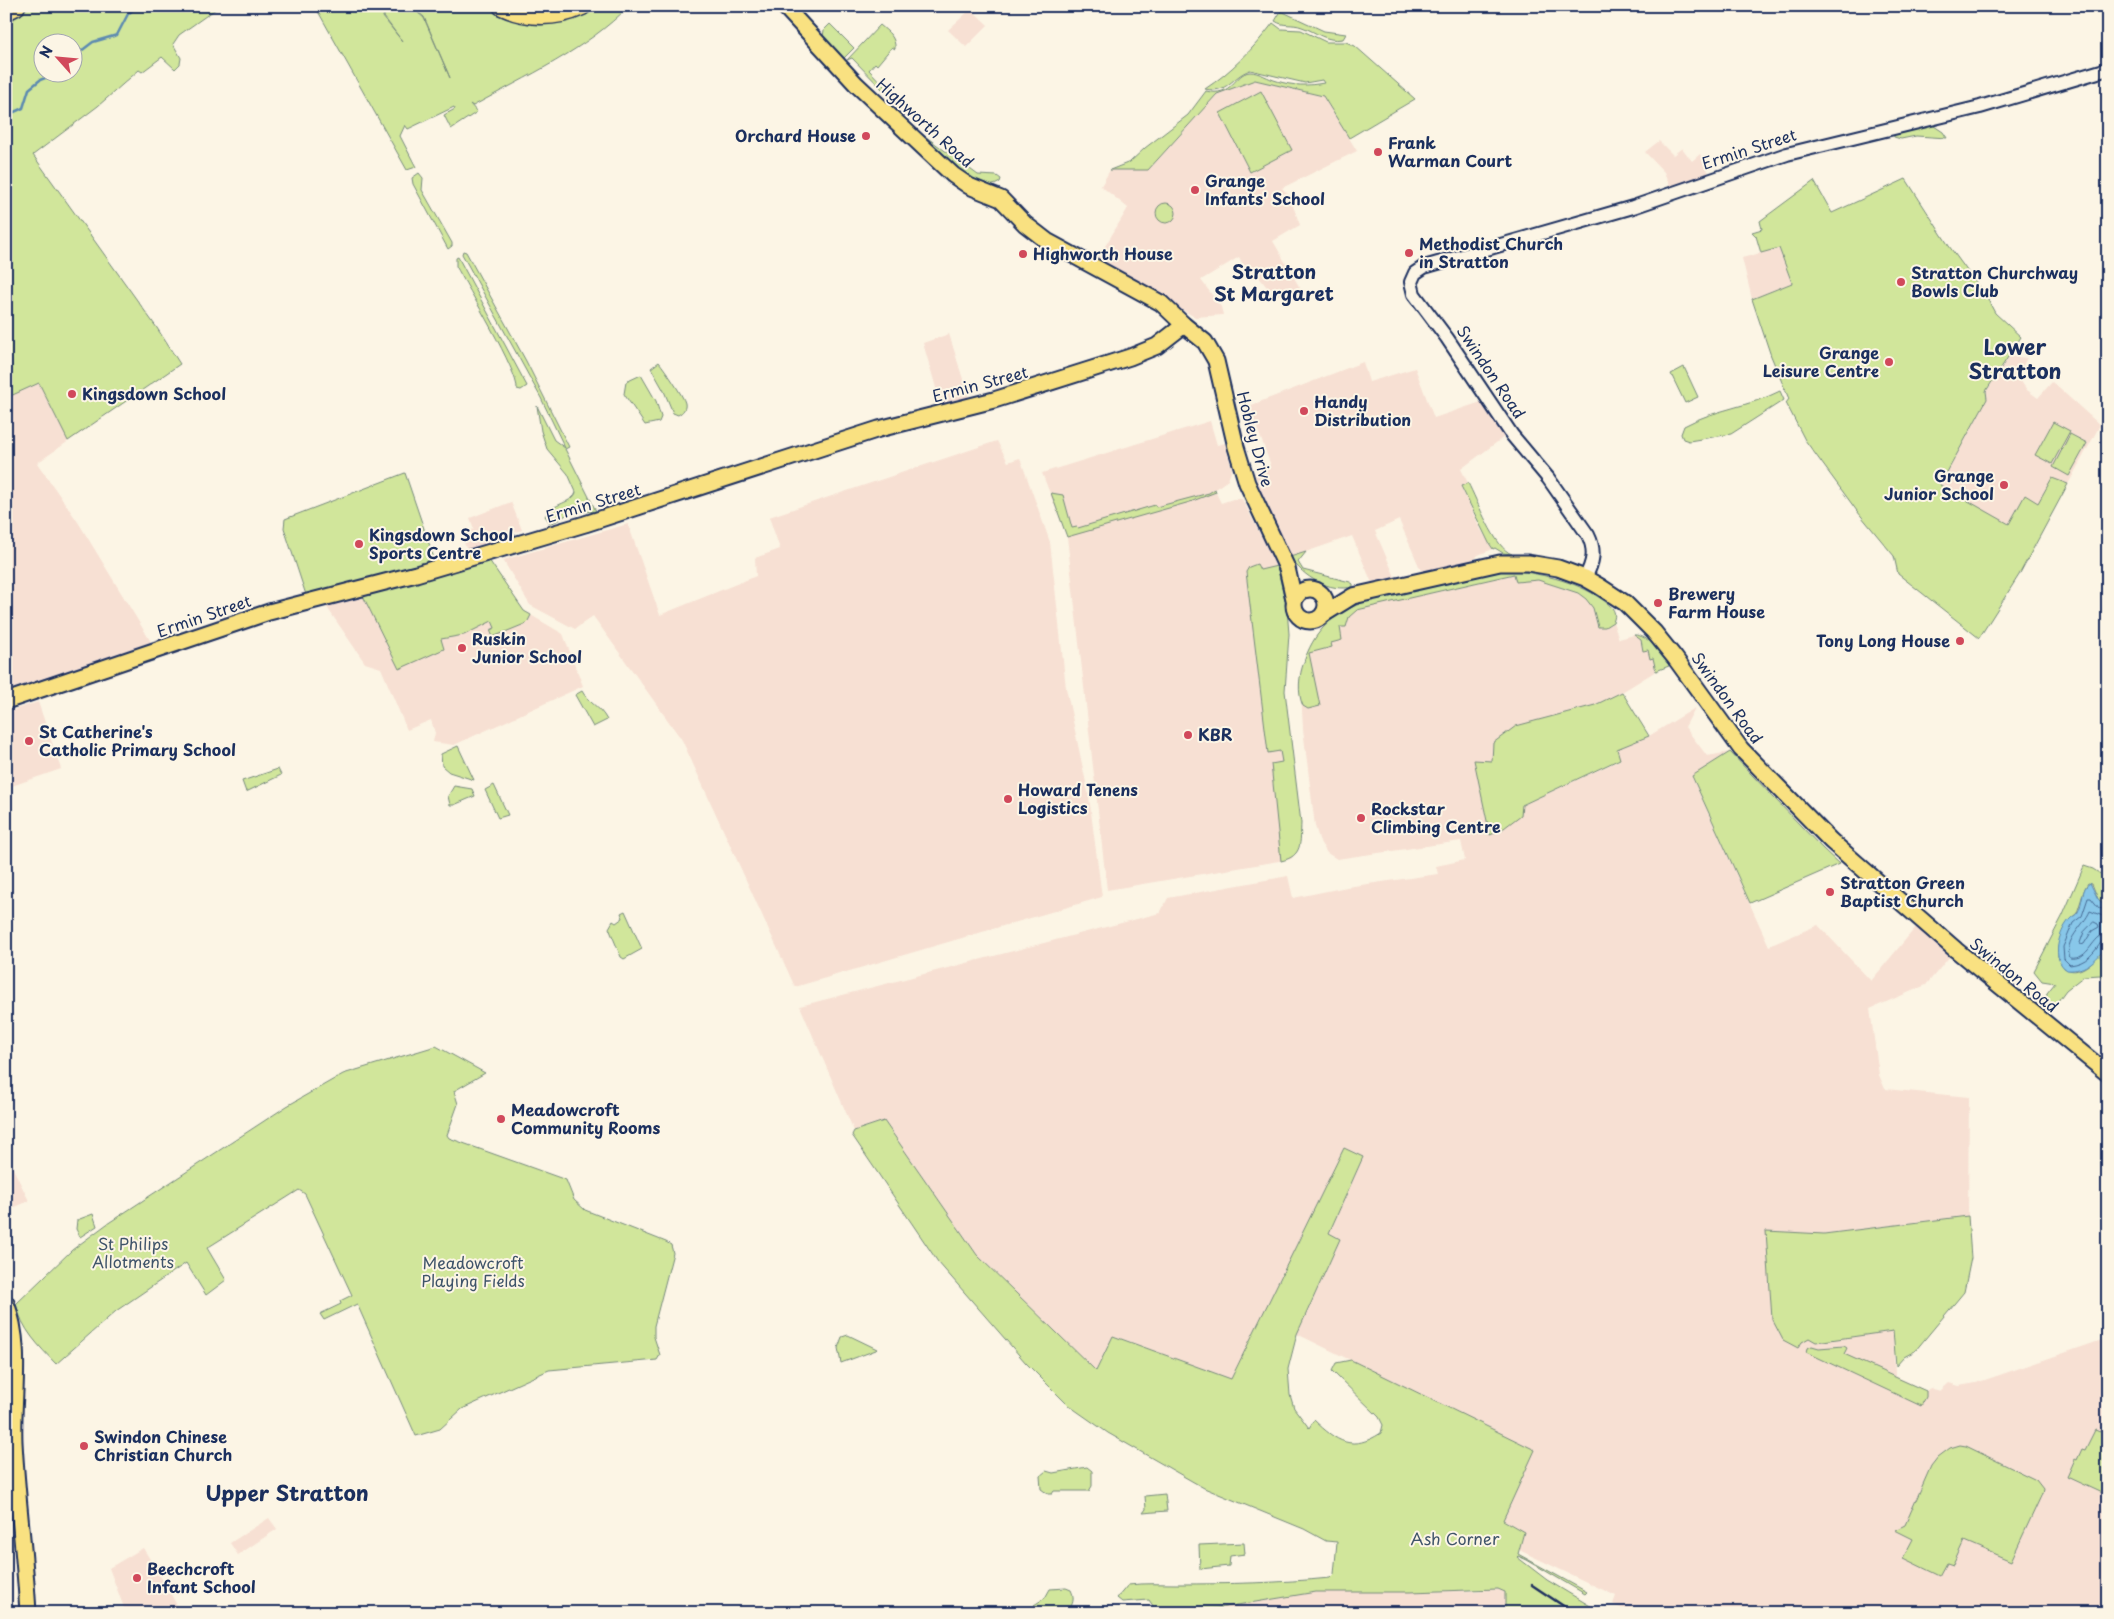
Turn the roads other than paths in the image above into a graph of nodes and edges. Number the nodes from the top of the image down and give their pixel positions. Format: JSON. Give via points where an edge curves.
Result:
{"nodes":[{"id":1,"x":16,"y":6,"type":"edge"},
{"id":2,"x":502,"y":6,"type":"edge"},
{"id":3,"x":582,"y":6,"type":"edge"},
{"id":4,"x":784,"y":6,"type":"edge"},
{"id":5,"x":6,"y":11,"type":"edge"},
{"id":6,"x":2108,"y":69,"type":"edge"},
{"id":7,"x":1411,"y":282,"type":"joint"},
{"id":8,"x":1184,"y":325,"type":"junction"},
{"id":9,"x":1287,"y":568,"type":"junction"},
{"id":10,"x":1585,"y":578,"type":"junction"},
{"id":11,"x":1316,"y":591,"type":"junction"},
{"id":12,"x":1353,"y":596,"type":"junction"},
{"id":13,"x":1294,"y":599,"type":"junction"},
{"id":14,"x":1324,"y":614,"type":"junction"},
{"id":15,"x":6,"y":701,"type":"edge"},
{"id":16,"x":2108,"y":1074,"type":"edge"},
{"id":17,"x":6,"y":1303,"type":"edge"},
{"id":18,"x":28,"y":1613,"type":"edge"}],
"edges":[{"from":1,"to":5,"type":"highway"},
{"from":2,"to":3,"type":"highway","via":[[525,14],[544,15]]},
{"from":4,"to":8,"type":"main road","name":"Highworth Road","via":[[862,90],[953,175],[1001,200],[1047,241],[1161,303]]},
{"from":6,"to":7,"type":"street","name":"Ermin Street","via":[[1980,106],[1787,154],[1633,207],[1424,267],[1415,273]]},
{"from":7,"to":10,"type":"street","name":"Swindon Road","via":[[1414,294],[1518,444],[1548,478],[1588,535],[1593,556]]},
{"from":8,"to":9,"type":"main road","name":"Hobley Drive","via":[[1201,337],[1213,354],[1247,483]]},
{"from":8,"to":15,"type":"main road","name":"Ermin Street","via":[[1157,346],[1130,357],[994,400],[878,429],[584,524],[408,576],[269,612]]},
{"from":9,"to":11,"type":"main road","name":"Hobley Drive"},
{"from":9,"to":13,"type":"main road","name":"Hobley Drive"},
{"from":10,"to":12,"type":"main road","via":[[1546,566],[1500,563]]},
{"from":10,"to":16,"type":"main road","name":"Swindon Road","via":[[1622,601],[1654,632],[1749,759],[1831,841],[1956,950]]},
{"from":11,"to":12,"type":"main road"},
{"from":11,"to":13,"type":"main road","via":[[1302,591]]},
{"from":11,"to":14,"type":"main road","via":[[1326,604]]},
{"from":12,"to":14,"type":"main road"},
{"from":13,"to":14,"type":"main road","via":[[1294,610],[1301,619],[1311,622]]},
{"from":17,"to":18,"type":"main road","via":[[15,1349],[15,1452]]}]}
